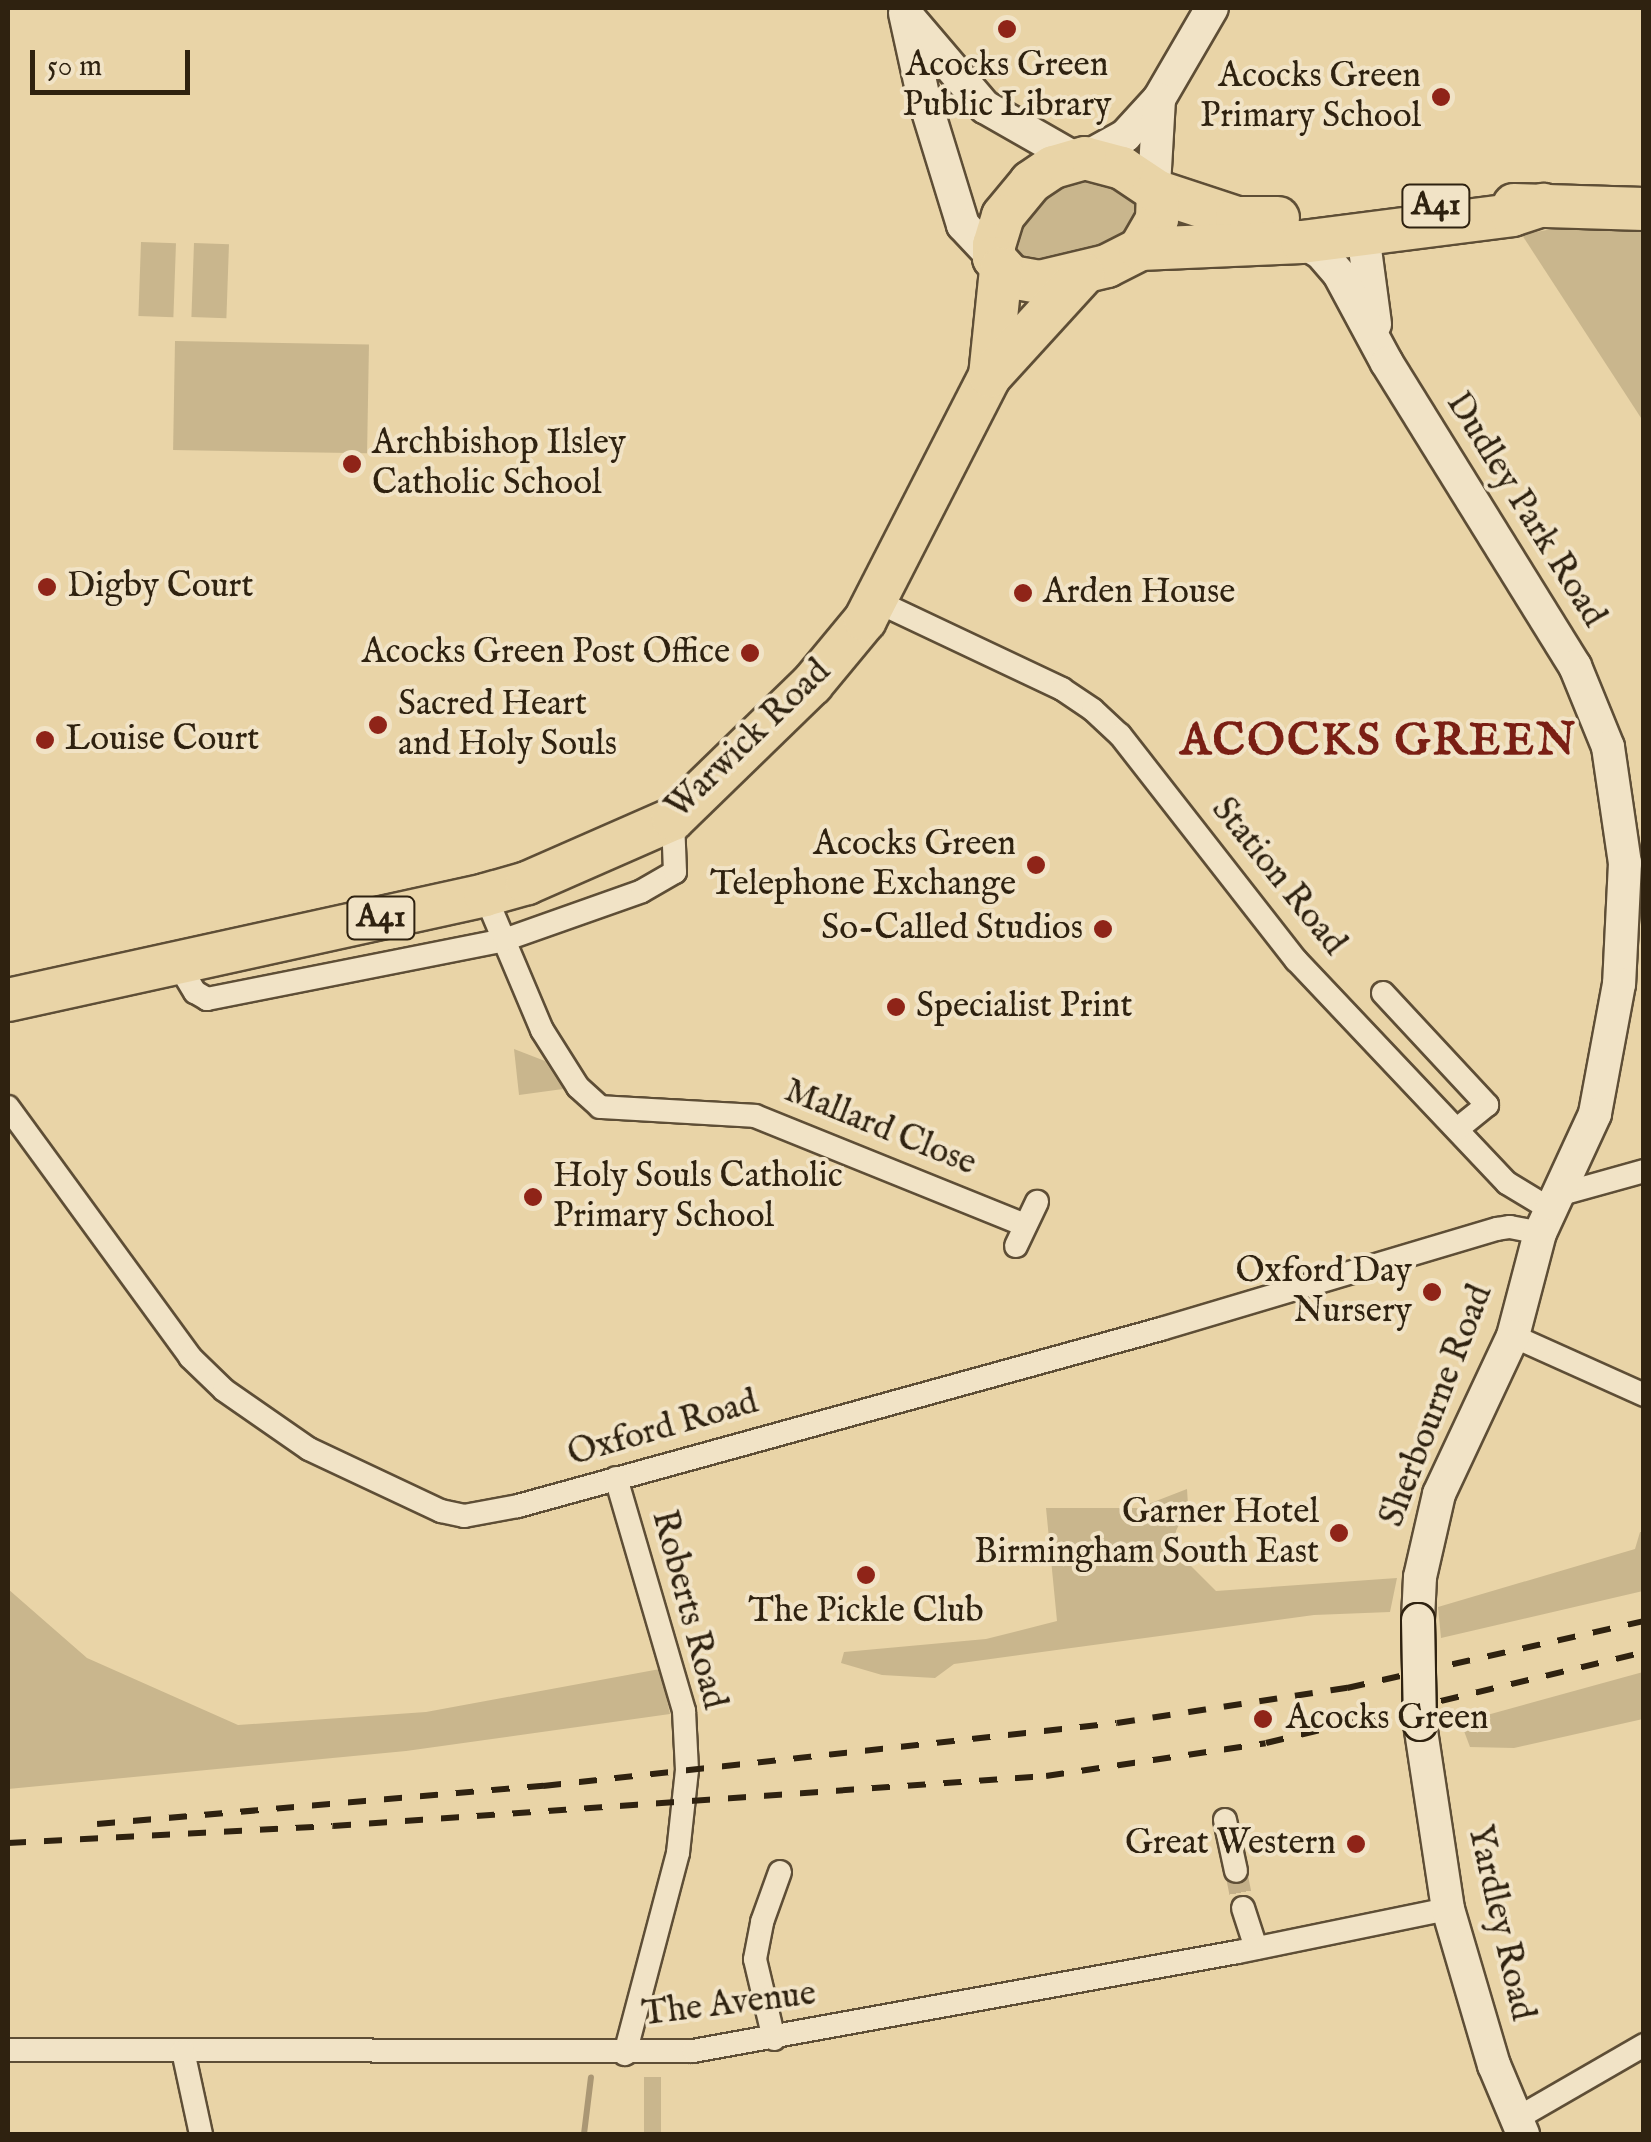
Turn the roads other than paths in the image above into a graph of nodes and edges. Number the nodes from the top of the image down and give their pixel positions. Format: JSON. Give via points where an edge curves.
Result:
{"nodes":[{"id":1,"x":1212,"y":8,"type":"edge"},
{"id":2,"x":904,"y":10,"type":"edge"},
{"id":3,"x":1159,"y":98,"type":"junction"},
{"id":4,"x":985,"y":107,"type":"junction"},
{"id":5,"x":934,"y":134,"type":"junction"},
{"id":6,"x":1080,"y":158,"type":"junction"},
{"id":7,"x":1156,"y":189,"type":"junction"},
{"id":8,"x":1542,"y":205,"type":"junction"},
{"id":9,"x":1644,"y":208,"type":"edge"},
{"id":10,"x":1414,"y":228,"type":"junction"},
{"id":11,"x":1332,"y":231,"type":"junction"},
{"id":12,"x":1140,"y":249,"type":"junction"},
{"id":13,"x":997,"y":263,"type":"junction"},
{"id":14,"x":1083,"y":274,"type":"junction"},
{"id":15,"x":1370,"y":290,"type":"junction"},
{"id":16,"x":1376,"y":337,"type":"junction"},
{"id":17,"x":990,"y":376,"type":"junction"},
{"id":18,"x":876,"y":600,"type":"junction"},
{"id":19,"x":674,"y":833,"type":"junction"},
{"id":20,"x":485,"y":895,"type":"junction"},
{"id":21,"x":504,"y":940,"type":"junction"},
{"id":22,"x":178,"y":964,"type":"junction"},
{"id":23,"x":1382,"y":993,"type":"dead end"},
{"id":24,"x":8,"y":1000,"type":"edge"},
{"id":25,"x":8,"y":1107,"type":"edge"},
{"id":26,"x":1457,"y":1129,"type":"junction"},
{"id":27,"x":1644,"y":1170,"type":"edge"},
{"id":28,"x":1499,"y":1174,"type":"junction"},
{"id":29,"x":1037,"y":1202,"type":"dead end"},
{"id":30,"x":1538,"y":1225,"type":"junction"},
{"id":31,"x":1486,"y":1234,"type":"junction"},
{"id":32,"x":1513,"y":1336,"type":"junction"},
{"id":33,"x":1644,"y":1396,"type":"edge"},
{"id":34,"x":616,"y":1478,"type":"junction"},
{"id":35,"x":1420,"y":1724,"type":"joint"},
{"id":36,"x":1225,"y":1820,"type":"dead end"},
{"id":37,"x":1236,"y":1871,"type":"tunnel mouth"},
{"id":38,"x":780,"y":1872,"type":"dead end"},
{"id":39,"x":1243,"y":1908,"type":"tunnel mouth"},
{"id":40,"x":1448,"y":1909,"type":"junction"},
{"id":41,"x":1256,"y":1948,"type":"junction"},
{"id":42,"x":774,"y":2039,"type":"junction"},
{"id":43,"x":1644,"y":2046,"type":"edge"},
{"id":44,"x":8,"y":2050,"type":"edge"},
{"id":45,"x":184,"y":2050,"type":"junction"},
{"id":46,"x":625,"y":2054,"type":"junction"},
{"id":47,"x":1520,"y":2127,"type":"edge"},
{"id":48,"x":201,"y":2134,"type":"edge"}],
"edges":[{"from":1,"to":3,"type":"main road"},
{"from":2,"to":4,"type":"main road"},
{"from":2,"to":5,"type":"main road"},
{"from":3,"to":6,"type":"main road","via":[[1125,136]]},
{"from":3,"to":7,"type":"main road"},
{"from":4,"to":5,"type":"main road","via":[[955,115]]},
{"from":4,"to":6,"type":"main road"},
{"from":5,"to":13,"type":"main road","via":[[963,225]]},
{"from":6,"to":7,"type":"highway","name":"Warwick Road","number":"A41","via":[[1122,168]]},
{"from":6,"to":13,"type":"highway","name":"Warwick Road","number":"A41","via":[[1053,168],[1015,198],[997,229]]},
{"from":7,"to":11,"type":"highway","name":"Warwick Road","number":"A41","via":[[1237,218]]},
{"from":7,"to":12,"type":"highway","via":[[1157,219]]},
{"from":8,"to":9,"type":"highway","name":"Warwick Road","number":"A41"},
{"from":8,"to":10,"type":"highway","name":"Warwick Road","number":"A41"},
{"from":8,"to":11,"type":"highway","name":"Warwick Road","number":"A41","via":[[1428,206]]},
{"from":10,"to":11,"type":"highway","name":"Warwick Road","number":"A41"},
{"from":10,"to":15,"type":"main road","via":[[1384,261]]},
{"from":11,"to":12,"type":"highway","name":"Warwick Road","number":"A41"},
{"from":11,"to":15,"type":"main road","name":"Dudley Park Road"},
{"from":11,"to":16,"type":"main road","name":"Dudley Park Road","via":[[1321,253]]},
{"from":12,"to":14,"type":"highway","name":"Warwick Road","number":"A41"},
{"from":13,"to":14,"type":"highway","name":"Warwick Road","number":"A41","via":[[1028,282]]},
{"from":13,"to":17,"type":"highway","name":"Warwick Road","number":"A41"},
{"from":14,"to":17,"type":"highway","name":"Warwick Road","number":"A41"},
{"from":15,"to":16,"type":"main road","name":"Dudley Park Road"},
{"from":16,"to":30,"type":"main road","name":"Dudley Park Road","via":[[1575,666],[1608,747],[1625,863],[1620,984],[1595,1114]]},
{"from":17,"to":18,"type":"highway","name":"Warwick Road","number":"A41"},
{"from":18,"to":19,"type":"highway","name":"Warwick Road","number":"A41","via":[[834,661]]},
{"from":18,"to":26,"type":"street","name":"Station Road","via":[[1067,691],[1120,734],[1296,960]]},
{"from":19,"to":20,"type":"highway","name":"Warwick Road","number":"A41"},
{"from":19,"to":21,"type":"street","via":[[674,872]]},
{"from":20,"to":21,"type":"street","name":"Mallard Close"},
{"from":20,"to":22,"type":"highway","name":"Warwick Road","number":"A41"},
{"from":21,"to":22,"type":"street","via":[[207,999]]},
{"from":21,"to":29,"type":"street","name":"Mallard Close","via":[[542,1030],[578,1087],[600,1107],[756,1116],[1021,1236]]},
{"from":22,"to":24,"type":"highway","name":"Warwick Road","number":"A41"},
{"from":23,"to":26,"type":"street","via":[[1487,1105]]},
{"from":25,"to":34,"type":"street","name":"Oxford Road","via":[[190,1357],[258,1417],[310,1449],[464,1516]]},
{"from":26,"to":28,"type":"street","name":"Station Road"},
{"from":27,"to":30,"type":"street"},
{"from":28,"to":30,"type":"street","name":"Station Road"},
{"from":28,"to":30,"type":"street"},
{"from":30,"to":31,"type":"street","name":"Oxford Road"},
{"from":30,"to":31,"type":"street","via":[[1508,1240]]},
{"from":30,"to":32,"type":"main road","name":"Sherbourne Road"},
{"from":31,"to":34,"type":"street","name":"Oxford Road"},
{"from":32,"to":33,"type":"street"},
{"from":32,"to":35,"type":"main road","name":"Sherbourne Road","bridge":true,"via":[[1439,1494],[1420,1577]]},
{"from":34,"to":46,"type":"street","name":"Roberts Road","via":[[684,1711],[688,1770],[678,1853]]},
{"from":35,"to":40,"type":"main road","name":"Yardley Road"},
{"from":36,"to":37,"type":"street"},
{"from":38,"to":42,"type":"street","via":[[755,1959]]},
{"from":39,"to":41,"type":"street"},
{"from":40,"to":41,"type":"street","name":"The Avenue"},
{"from":40,"to":47,"type":"main road","name":"Yardley Road","via":[[1488,2047]]},
{"from":41,"to":42,"type":"street","name":"The Avenue"},
{"from":42,"to":46,"type":"street","name":"The Avenue"},
{"from":43,"to":47,"type":"street"},
{"from":44,"to":45,"type":"street","name":"The Avenue"},
{"from":45,"to":46,"type":"street","name":"The Avenue"},
{"from":45,"to":48,"type":"street"}]}
